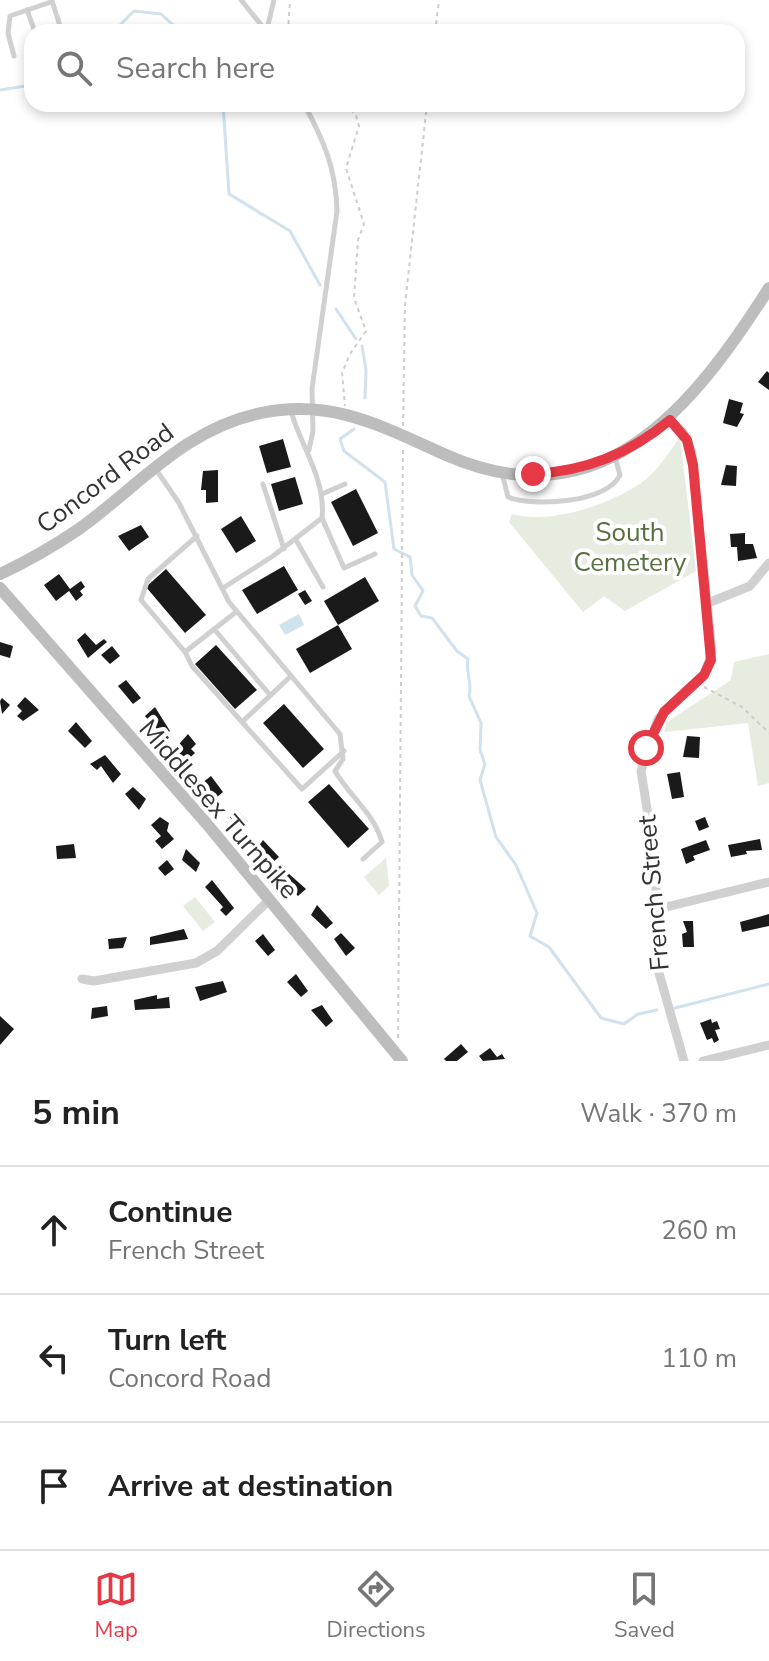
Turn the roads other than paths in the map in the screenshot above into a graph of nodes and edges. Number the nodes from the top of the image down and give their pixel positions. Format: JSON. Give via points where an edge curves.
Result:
{"nodes":[{"id":1,"x":241,"y":0,"type":"edge"},
{"id":2,"x":274,"y":0,"type":"edge"},
{"id":3,"x":52,"y":1,"type":"edge"},
{"id":4,"x":27,"y":10,"type":"junction"},
{"id":5,"x":32,"y":24,"type":"edge"},
{"id":6,"x":59,"y":24,"type":"edge"},
{"id":7,"x":261,"y":24,"type":"edge"},
{"id":8,"x":269,"y":24,"type":"edge"},
{"id":9,"x":14,"y":56,"type":"dead end"},
{"id":10,"x":308,"y":112,"type":"edge"},
{"id":11,"x":769,"y":288,"type":"edge"},
{"id":12,"x":291,"y":410,"type":"junction"},
{"id":13,"x":311,"y":410,"type":"junction"},
{"id":14,"x":670,"y":420,"type":"junction"},
{"id":15,"x":309,"y":450,"type":"junction"},
{"id":16,"x":615,"y":456,"type":"junction"},
{"id":17,"x":154,"y":467,"type":"junction"},
{"id":18,"x":502,"y":472,"type":"junction"},
{"id":19,"x":263,"y":484,"type":"dead end"},
{"id":20,"x":345,"y":484,"type":"dead end"},
{"id":21,"x":322,"y":494,"type":"junction"},
{"id":22,"x":322,"y":518,"type":"junction"},
{"id":23,"x":197,"y":536,"type":"junction"},
{"id":24,"x":296,"y":540,"type":"junction"},
{"id":25,"x":284,"y":549,"type":"junction"},
{"id":26,"x":375,"y":554,"type":"dead end"},
{"id":27,"x":769,"y":563,"type":"edge"},
{"id":28,"x":0,"y":574,"type":"edge"},
{"id":29,"x":323,"y":587,"type":"dead end"},
{"id":30,"x":0,"y":588,"type":"edge"},
{"id":31,"x":223,"y":588,"type":"junction"},
{"id":32,"x":708,"y":603,"type":"junction"},
{"id":33,"x":236,"y":612,"type":"junction"},
{"id":34,"x":214,"y":629,"type":"junction"},
{"id":35,"x":185,"y":652,"type":"junction"},
{"id":36,"x":291,"y":676,"type":"junction"},
{"id":37,"x":270,"y":695,"type":"junction"},
{"id":38,"x":242,"y":722,"type":"junction"},
{"id":39,"x":344,"y":750,"type":"junction"},
{"id":40,"x":363,"y":859,"type":"dead end"},
{"id":41,"x":769,"y":882,"type":"edge"},
{"id":42,"x":269,"y":900,"type":"junction"},
{"id":43,"x":658,"y":909,"type":"junction"},
{"id":44,"x":82,"y":979,"type":"dead end"},
{"id":45,"x":769,"y":1045,"type":"edge"},
{"id":46,"x":400,"y":1058,"type":"edge"},
{"id":47,"x":684,"y":1061,"type":"edge"},
{"id":48,"x":703,"y":1061,"type":"edge"}],
"edges":[{"from":1,"to":7,"type":"lane"},
{"from":2,"to":8,"type":"lane"},
{"from":3,"to":4,"type":"lane"},
{"from":3,"to":6,"type":"lane"},
{"from":4,"to":5,"type":"lane"},
{"from":4,"to":9,"type":"lane","via":[[10,16]]},
{"from":10,"to":13,"type":"lane","via":[[327,147],[337,211]]},
{"from":11,"to":14,"type":"main road","name":"Concord Road"},
{"from":12,"to":13,"type":"main road","name":"Concord Road"},
{"from":12,"to":15,"type":"lane"},
{"from":12,"to":17,"type":"main road","name":"Concord Road","via":[[233,421],[175,449]]},
{"from":13,"to":15,"type":"lane"},
{"from":13,"to":18,"type":"main road","name":"Concord Road","via":[[343,413],[460,461]]},
{"from":14,"to":16,"type":"main road","name":"Concord Road"},
{"from":14,"to":32,"type":"street","name":"French Street","via":[[683,432],[692,453]]},
{"from":15,"to":21,"type":"lane"},
{"from":16,"to":18,"type":"main road","name":"Concord Road","via":[[566,471]]},
{"from":16,"to":18,"type":"lane","via":[[620,475],[616,483],[566,501],[508,497]]},
{"from":17,"to":23,"type":"lane"},
{"from":17,"to":28,"type":"main road","name":"Concord Road","via":[[80,528]]},
{"from":19,"to":25,"type":"lane"},
{"from":20,"to":21,"type":"lane"},
{"from":21,"to":22,"type":"lane"},
{"from":22,"to":24,"type":"lane"},
{"from":22,"to":26,"type":"lane","via":[[344,568]]},
{"from":23,"to":31,"type":"lane"},
{"from":23,"to":35,"type":"lane","via":[[148,579],[141,600]]},
{"from":24,"to":25,"type":"lane"},
{"from":24,"to":29,"type":"lane"},
{"from":25,"to":31,"type":"lane"},
{"from":27,"to":32,"type":"street","via":[[750,586]]},
{"from":30,"to":42,"type":"main road","name":"Middlesex Turnpike"},
{"from":31,"to":33,"type":"lane"},
{"from":32,"to":43,"type":"street","name":"French Street","via":[[711,660],[658,719],[642,760]]},
{"from":33,"to":34,"type":"lane"},
{"from":33,"to":36,"type":"lane"},
{"from":34,"to":35,"type":"lane"},
{"from":34,"to":37,"type":"lane"},
{"from":35,"to":38,"type":"lane"},
{"from":36,"to":37,"type":"lane"},
{"from":36,"to":39,"type":"lane","via":[[333,724]]},
{"from":37,"to":38,"type":"lane"},
{"from":38,"to":39,"type":"lane","via":[[302,789]]},
{"from":39,"to":40,"type":"lane","via":[[335,771],[377,822],[382,842]]},
{"from":41,"to":43,"type":"street"},
{"from":42,"to":44,"type":"street","via":[[217,951],[196,963]]},
{"from":42,"to":46,"type":"main road","name":"Middlesex Turnpike"},
{"from":43,"to":47,"type":"street","name":"French Street","via":[[659,973]]},
{"from":45,"to":48,"type":"street"}]}
